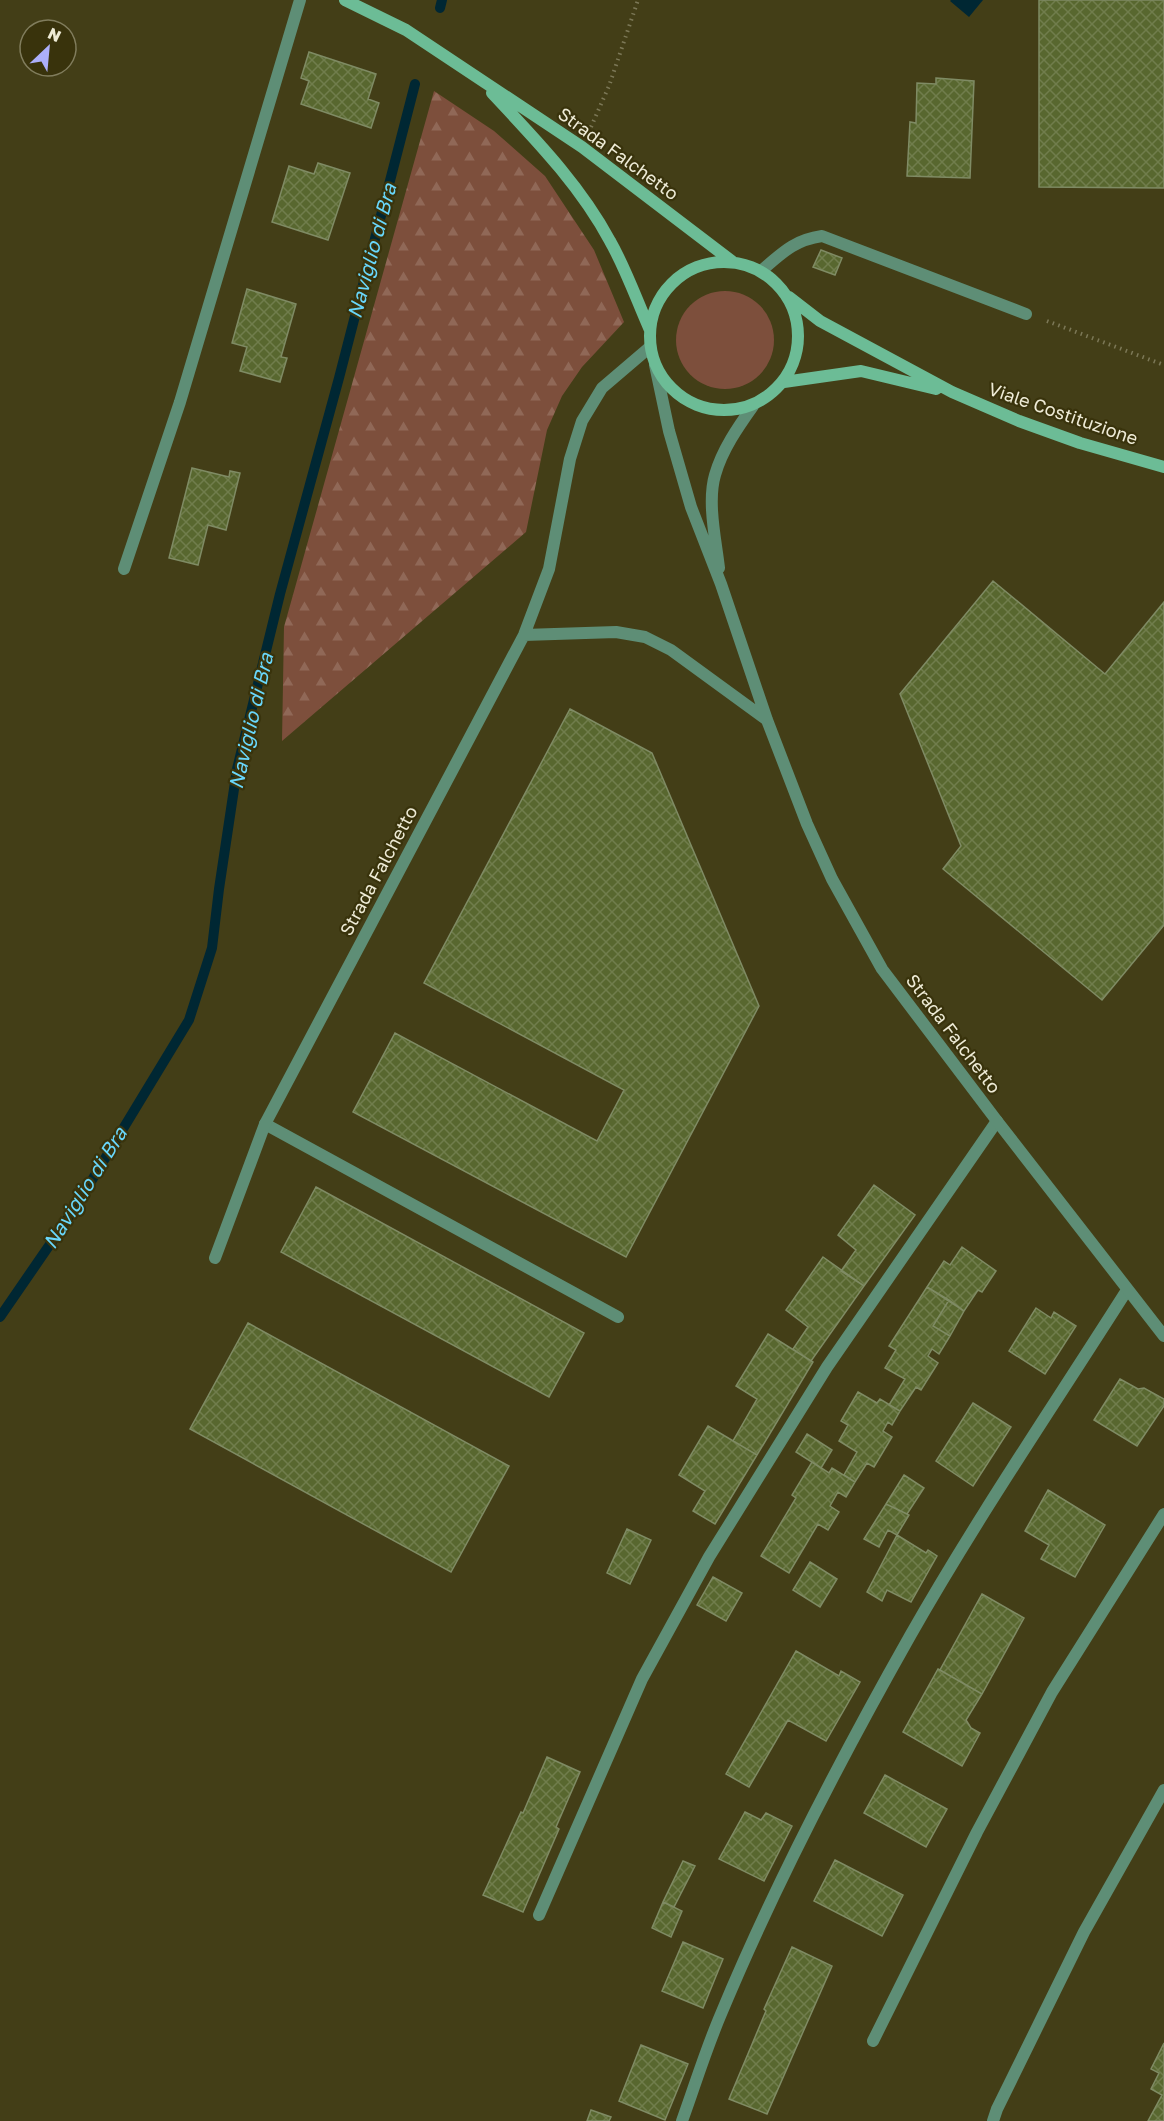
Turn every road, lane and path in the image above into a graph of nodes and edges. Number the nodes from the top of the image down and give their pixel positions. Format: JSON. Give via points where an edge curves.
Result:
{"nodes":[{"id":1,"x":300,"y":0,"type":"edge"},
{"id":2,"x":345,"y":0,"type":"edge"},
{"id":3,"x":638,"y":0,"type":"edge"},
{"id":4,"x":479,"y":78,"type":"junction"},
{"id":5,"x":582,"y":147,"type":"junction"},
{"id":6,"x":733,"y":262,"type":"junction"},
{"id":7,"x":760,"y":271,"type":"junction"},
{"id":8,"x":788,"y":296,"type":"junction"},
{"id":9,"x":1026,"y":314,"type":"joint"},
{"id":10,"x":650,"y":330,"type":"junction"},
{"id":11,"x":650,"y":347,"type":"junction"},
{"id":12,"x":655,"y":365,"type":"junction"},
{"id":13,"x":1164,"y":365,"type":"edge"},
{"id":14,"x":784,"y":382,"type":"junction"},
{"id":15,"x":952,"y":393,"type":"junction"},
{"id":16,"x":753,"y":406,"type":"junction"},
{"id":17,"x":1164,"y":467,"type":"edge"},
{"id":18,"x":124,"y":569,"type":"dead end"},
{"id":19,"x":721,"y":584,"type":"junction"},
{"id":20,"x":524,"y":635,"type":"junction"},
{"id":21,"x":767,"y":720,"type":"junction"},
{"id":22,"x":997,"y":1122,"type":"junction"},
{"id":23,"x":265,"y":1124,"type":"junction"},
{"id":24,"x":215,"y":1258,"type":"dead end"},
{"id":25,"x":1127,"y":1290,"type":"junction"},
{"id":26,"x":618,"y":1317,"type":"dead end"},
{"id":27,"x":1164,"y":1336,"type":"edge"},
{"id":28,"x":1164,"y":1514,"type":"edge"},
{"id":29,"x":1164,"y":1790,"type":"edge"},
{"id":30,"x":539,"y":1915,"type":"dead end"},
{"id":31,"x":873,"y":2041,"type":"dead end"},
{"id":32,"x":682,"y":2121,"type":"edge"},
{"id":33,"x":993,"y":2121,"type":"edge"}],
"edges":[{"from":1,"to":18,"type":"street","via":[[180,402]]},
{"from":2,"to":4,"type":"street","name":"Strada Falchetto","via":[[406,30]]},
{"from":3,"to":5,"type":"path","via":[[609,86]]},
{"from":4,"to":5,"type":"street","name":"Strada Falchetto"},
{"from":4,"to":10,"type":"street","name":"Strada Falchetto","via":[[557,164],[593,212],[611,242]]},
{"from":5,"to":6,"type":"street","name":"Strada Falchetto"},
{"from":6,"to":7,"type":"street"},
{"from":6,"to":10,"type":"street","via":[[713,262],[677,279],[663,293]]},
{"from":7,"to":8,"type":"street"},
{"from":7,"to":9,"type":"street","via":[[793,244],[822,236]]},
{"from":8,"to":14,"type":"street","via":[[797,317],[800,340],[795,362]]},
{"from":8,"to":15,"type":"street","name":"Viale Costituzione","via":[[820,321]]},
{"from":9,"to":13,"type":"path"},
{"from":10,"to":11,"type":"street"},
{"from":11,"to":12,"type":"street"},
{"from":11,"to":20,"type":"street","name":"Strada Falchetto","via":[[602,388],[582,421],[570,459],[549,569]]},
{"from":12,"to":16,"type":"street","via":[[668,385],[686,400],[707,409],[730,411]]},
{"from":12,"to":19,"type":"street","name":"Strada Falchetto","via":[[691,507]]},
{"from":14,"to":15,"type":"street","name":"Viale Costituzione","via":[[861,371]]},
{"from":14,"to":16,"type":"street"},
{"from":15,"to":17,"type":"street","name":"Viale Costituzione","via":[[1080,443]]},
{"from":16,"to":19,"type":"street","name":"Strada Falchetto","via":[[733,435],[714,476],[711,496]]},
{"from":19,"to":21,"type":"street","name":"Strada Falchetto"},
{"from":20,"to":21,"type":"street","via":[[616,632],[645,637],[671,650]]},
{"from":20,"to":23,"type":"street","name":"Strada Falchetto"},
{"from":21,"to":22,"type":"street","name":"Strada Falchetto","via":[[807,824],[856,925],[882,969]]},
{"from":22,"to":25,"type":"street","name":"Strada Falchetto"},
{"from":22,"to":30,"type":"street","via":[[827,1366],[709,1557],[642,1679]]},
{"from":23,"to":24,"type":"street","name":"Strada Falchetto"},
{"from":23,"to":26,"type":"street"},
{"from":25,"to":27,"type":"street","name":"Strada Falchetto"},
{"from":25,"to":32,"type":"street","via":[[910,1635],[830,1782],[720,2015]]},
{"from":28,"to":31,"type":"street","via":[[1052,1692]]},
{"from":29,"to":33,"type":"street","via":[[1084,1932]]}]}
